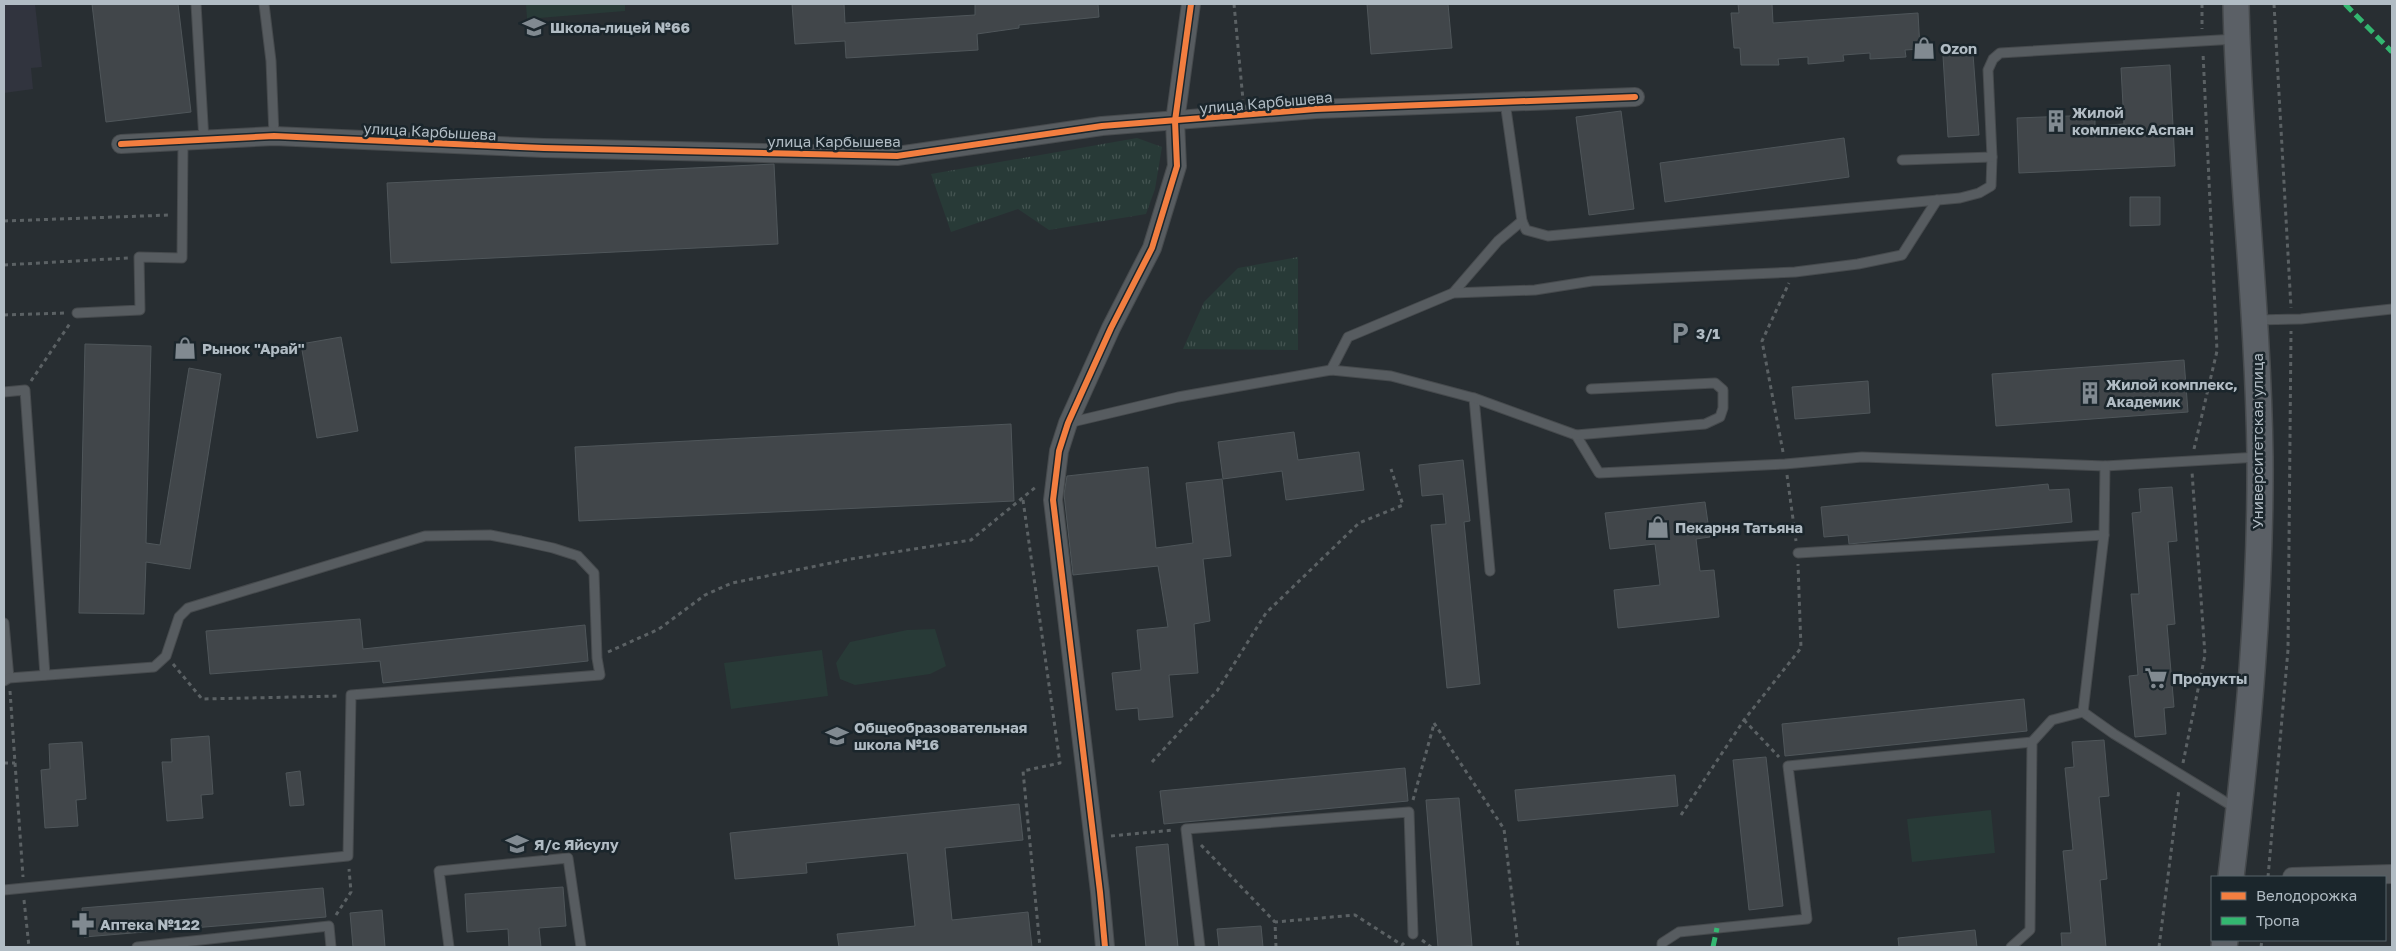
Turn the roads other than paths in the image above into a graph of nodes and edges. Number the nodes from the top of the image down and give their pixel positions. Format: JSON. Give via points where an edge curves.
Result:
{"nodes":[{"id":1,"x":196,"y":4,"type":"edge"},
{"id":2,"x":264,"y":4,"type":"edge"},
{"id":3,"x":1191,"y":4,"type":"edge"},
{"id":4,"x":2236,"y":4,"type":"edge"},
{"id":5,"x":2236,"y":39,"type":"junction"},
{"id":6,"x":1635,"y":97,"type":"dead end"},
{"id":7,"x":1506,"y":102,"type":"junction"},
{"id":8,"x":1175,"y":122,"type":"junction"},
{"id":9,"x":274,"y":136,"type":"junction"},
{"id":10,"x":204,"y":141,"type":"junction"},
{"id":11,"x":183,"y":142,"type":"junction"},
{"id":12,"x":121,"y":144,"type":"dead end"},
{"id":13,"x":1992,"y":157,"type":"junction"},
{"id":14,"x":1902,"y":160,"type":"dead end"},
{"id":15,"x":1937,"y":200,"type":"junction"},
{"id":16,"x":1522,"y":221,"type":"junction"},
{"id":17,"x":1453,"y":293,"type":"junction"},
{"id":18,"x":2392,"y":309,"type":"edge"},
{"id":19,"x":77,"y":313,"type":"road end"},
{"id":20,"x":2256,"y":320,"type":"junction"},
{"id":21,"x":1331,"y":370,"type":"junction"},
{"id":22,"x":1591,"y":389,"type":"dead end"},
{"id":23,"x":4,"y":392,"type":"edge"},
{"id":24,"x":1474,"y":398,"type":"junction"},
{"id":25,"x":1068,"y":423,"type":"junction"},
{"id":26,"x":1576,"y":434,"type":"junction"},
{"id":27,"x":2260,"y":457,"type":"junction"},
{"id":28,"x":2105,"y":466,"type":"junction"},
{"id":29,"x":2104,"y":535,"type":"junction"},
{"id":30,"x":1798,"y":553,"type":"road end"},
{"id":31,"x":1490,"y":571,"type":"dead end"},
{"id":32,"x":4,"y":623,"type":"edge"},
{"id":33,"x":45,"y":675,"type":"junction"},
{"id":34,"x":6,"y":679,"type":"edge"},
{"id":35,"x":2083,"y":712,"type":"junction"},
{"id":36,"x":2032,"y":742,"type":"junction"},
{"id":37,"x":2240,"y":810,"type":"junction"},
{"id":38,"x":2392,"y":874,"type":"edge"},
{"id":39,"x":2231,"y":876,"type":"edge"},
{"id":40,"x":2325,"y":876,"type":"edge"},
{"id":41,"x":4,"y":890,"type":"edge"},
{"id":42,"x":1413,"y":934,"type":"road end"},
{"id":43,"x":137,"y":947,"type":"edge"},
{"id":44,"x":331,"y":947,"type":"edge"},
{"id":45,"x":449,"y":947,"type":"edge"},
{"id":46,"x":581,"y":947,"type":"edge"},
{"id":47,"x":1105,"y":947,"type":"edge"},
{"id":48,"x":1200,"y":947,"type":"edge"},
{"id":49,"x":1662,"y":947,"type":"edge"},
{"id":50,"x":2011,"y":947,"type":"edge"}],
"edges":[{"from":1,"to":10,"type":"lane"},
{"from":2,"to":9,"type":"lane","via":[[271,61]]},
{"from":3,"to":8,"type":"street"},
{"from":4,"to":5,"type":"main road","name":"Университетская улица"},
{"from":5,"to":13,"type":"lane","via":[[2000,53],[1988,70]]},
{"from":5,"to":20,"type":"main road","name":"Университетская улица"},
{"from":6,"to":7,"type":"street","name":"улица Карбышева"},
{"from":7,"to":8,"type":"street","name":"улица Карбышева","via":[[1316,109]]},
{"from":7,"to":16,"type":"lane"},
{"from":8,"to":9,"type":"street","name":"улица Карбышева","via":[[1102,126],[897,156],[544,148]]},
{"from":8,"to":25,"type":"street","via":[[1177,166],[1152,248]]},
{"from":9,"to":10,"type":"street","name":"улица Карбышева"},
{"from":10,"to":11,"type":"street","name":"улица Карбышева"},
{"from":11,"to":12,"type":"street","name":"улица Карбышева"},
{"from":11,"to":19,"type":"lane","via":[[182,258],[139,257],[140,310]]},
{"from":13,"to":14,"type":"lane"},
{"from":13,"to":15,"type":"lane","via":[[1991,186],[1960,198]]},
{"from":15,"to":16,"type":"lane","via":[[1548,236],[1526,230]]},
{"from":15,"to":17,"type":"lane","via":[[1902,255],[1858,264],[1795,272],[1592,281],[1535,290]]},
{"from":16,"to":17,"type":"lane","via":[[1498,241]]},
{"from":17,"to":21,"type":"lane","via":[[1348,337]]},
{"from":18,"to":20,"type":"lane"},
{"from":20,"to":27,"type":"main road","name":"Университетская улица"},
{"from":21,"to":24,"type":"lane","via":[[1391,376]]},
{"from":21,"to":25,"type":"lane","via":[[1178,397]]},
{"from":22,"to":26,"type":"lane","via":[[1715,383],[1723,390],[1724,408],[1720,417],[1705,424]]},
{"from":23,"to":33,"type":"lane","via":[[25,390]]},
{"from":24,"to":26,"type":"lane"},
{"from":24,"to":31,"type":"lane"},
{"from":25,"to":47,"type":"street","via":[[1059,451],[1053,500]]},
{"from":26,"to":28,"type":"lane","via":[[1598,473],[1862,457]]},
{"from":27,"to":28,"type":"lane"},
{"from":27,"to":37,"type":"main road","name":"Университетская улица","via":[[2256,627]]},
{"from":28,"to":29,"type":"lane"},
{"from":29,"to":30,"type":"lane"},
{"from":29,"to":35,"type":"lane"},
{"from":32,"to":34,"type":"lane"},
{"from":33,"to":34,"type":"lane"},
{"from":33,"to":41,"type":"lane","via":[[154,667],[166,656],[179,616],[188,608],[425,536],[490,534],[578,556],[594,573],[600,675],[351,695],[348,856]]},
{"from":35,"to":36,"type":"lane","via":[[2052,720]]},
{"from":35,"to":37,"type":"lane"},
{"from":36,"to":49,"type":"lane","via":[[1788,766],[1807,919],[1679,932],[1662,943]]},
{"from":36,"to":50,"type":"lane","via":[[2030,930]]},
{"from":37,"to":39,"type":"main road","name":"Университетская улица"},
{"from":38,"to":40,"type":"street"},
{"from":42,"to":48,"type":"lane","via":[[1409,812],[1186,829]]},
{"from":43,"to":44,"type":"lane","via":[[329,926]]},
{"from":45,"to":46,"type":"lane","via":[[439,871],[568,858]]}]}
